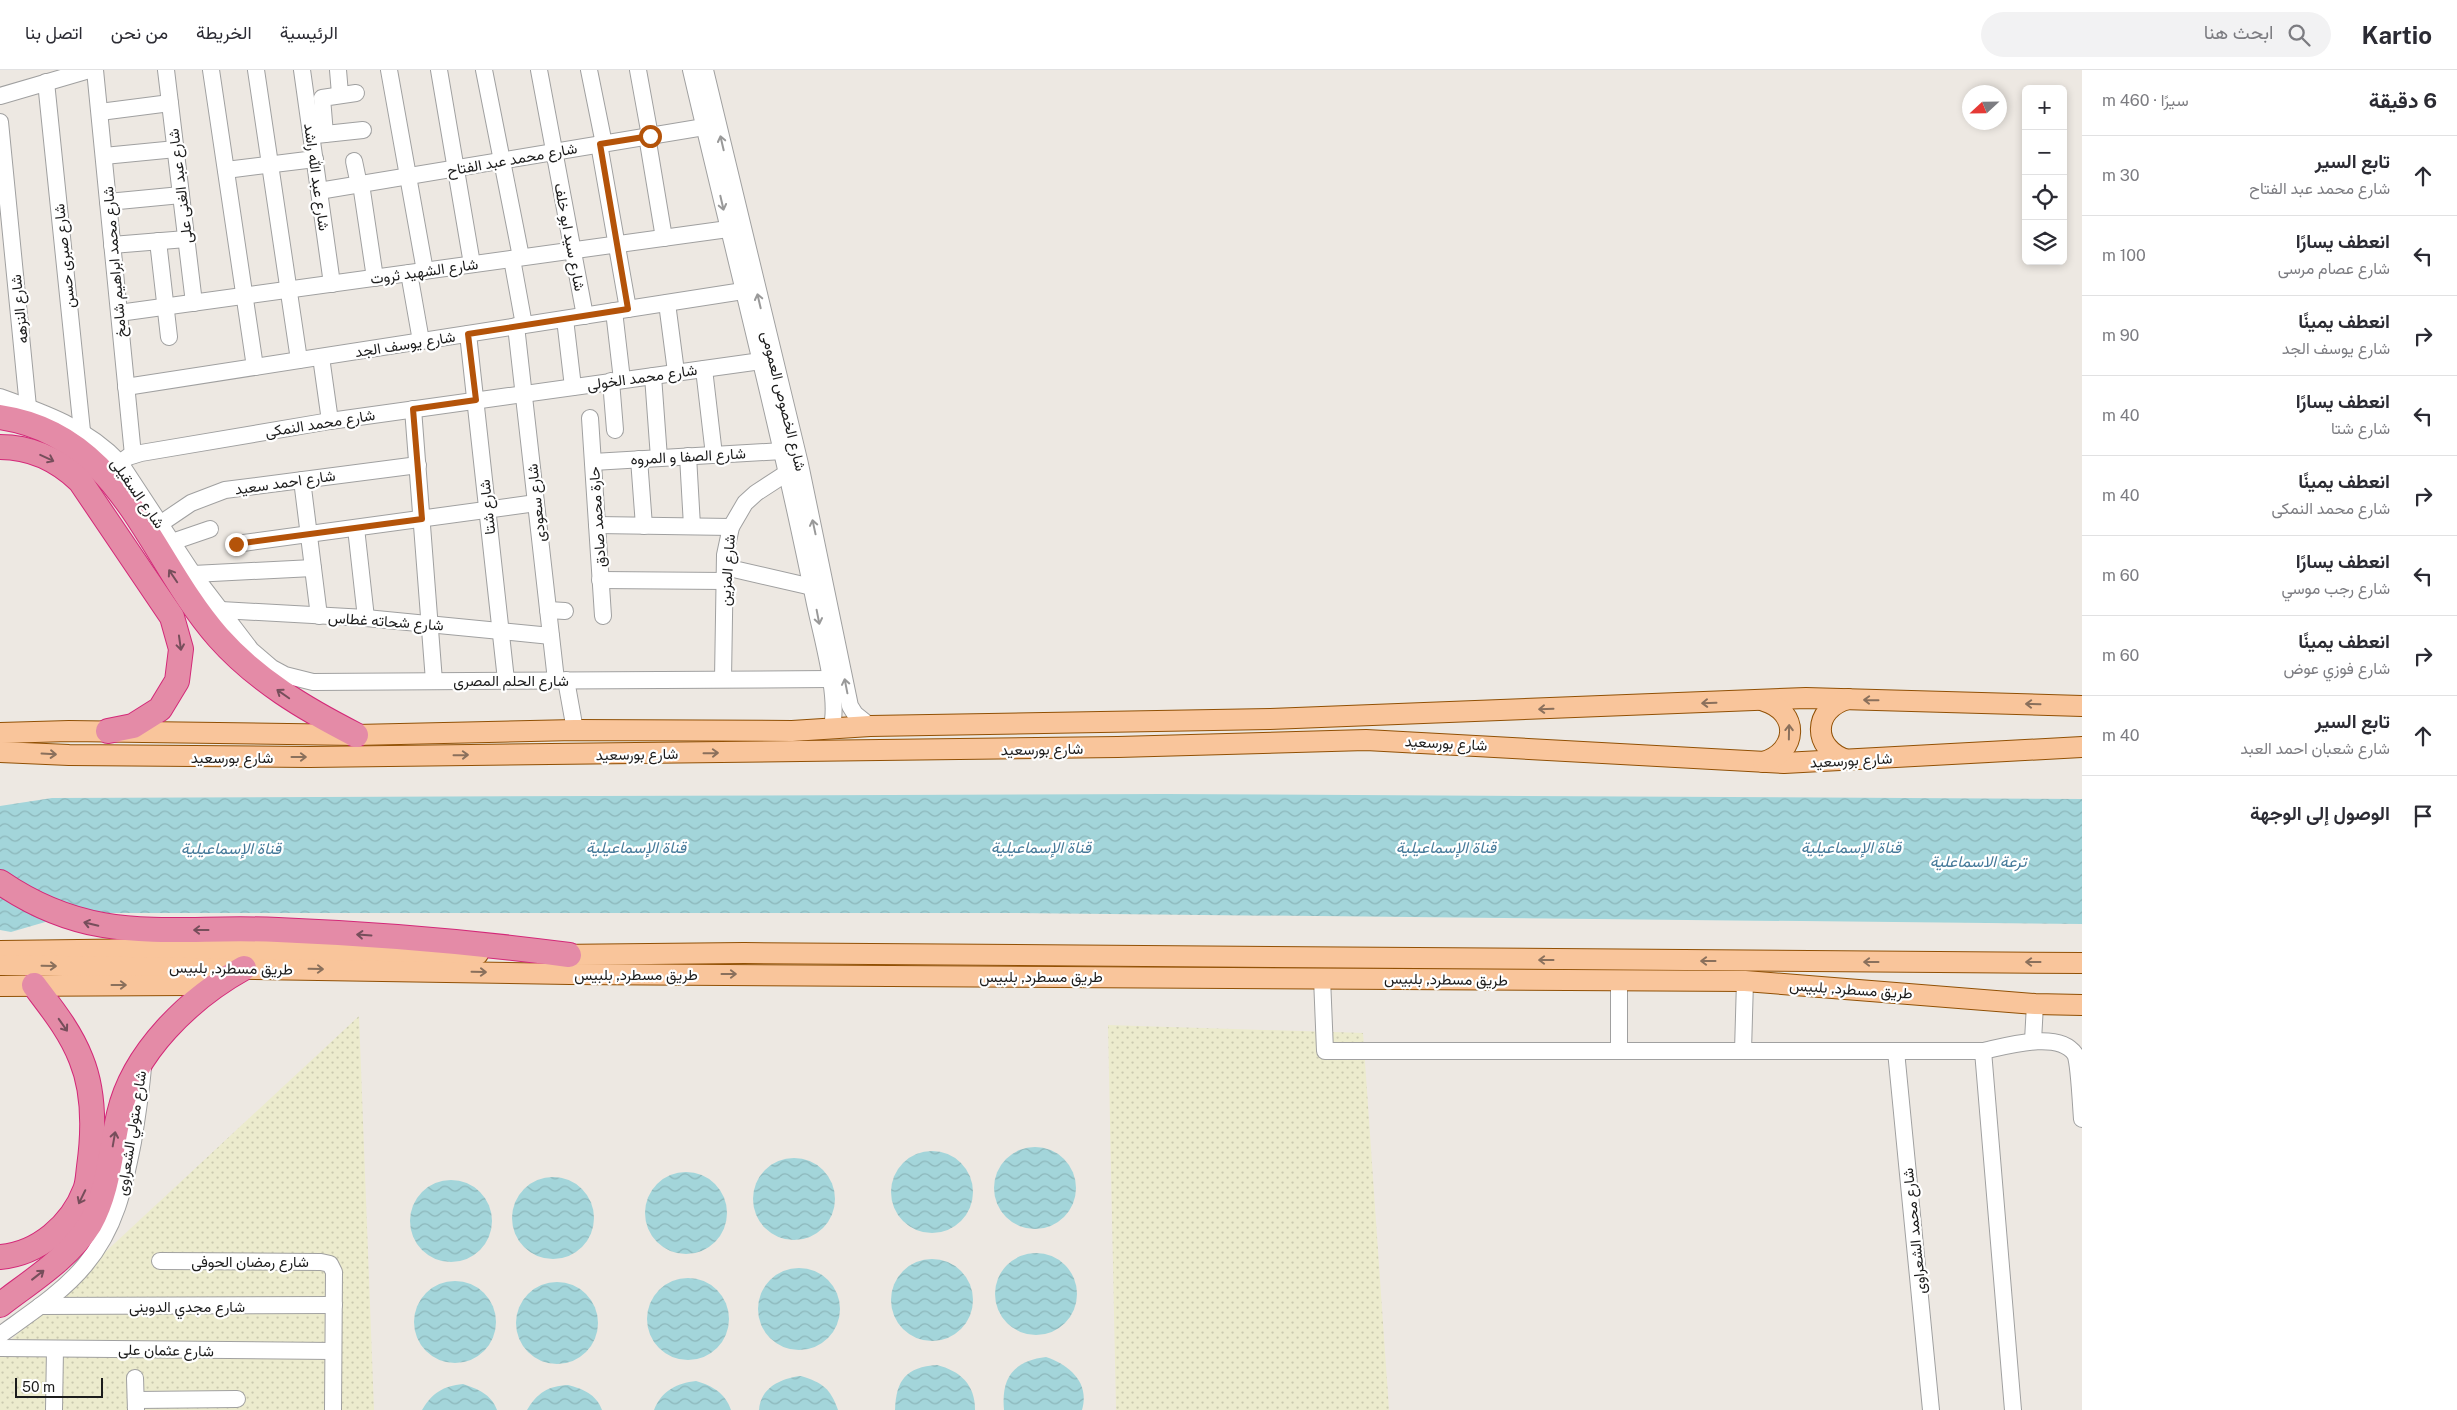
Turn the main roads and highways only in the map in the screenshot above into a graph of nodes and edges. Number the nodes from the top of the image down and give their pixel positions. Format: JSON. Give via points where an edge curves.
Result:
{"nodes":[{"id":1,"x":0,"y":418,"type":"edge"},
{"id":2,"x":0,"y":447,"type":"edge"},
{"id":3,"x":1848,"y":699,"type":"junction"},
{"id":4,"x":1764,"y":701,"type":"junction"},
{"id":5,"x":2082,"y":706,"type":"edge"},
{"id":6,"x":108,"y":731,"type":"junction"},
{"id":7,"x":5,"y":733,"type":"edge"},
{"id":8,"x":356,"y":735,"type":"junction"},
{"id":9,"x":2082,"y":747,"type":"edge"},
{"id":10,"x":5,"y":752,"type":"edge"},
{"id":11,"x":1847,"y":760,"type":"junction"},
{"id":12,"x":1763,"y":762,"type":"junction"},
{"id":13,"x":0,"y":882,"type":"edge"},
{"id":14,"x":0,"y":951,"type":"edge"},
{"id":15,"x":569,"y":955,"type":"junction"},
{"id":16,"x":2082,"y":962,"type":"edge"},
{"id":17,"x":0,"y":965,"type":"edge"},
{"id":18,"x":234,"y":968,"type":"junction"},
{"id":19,"x":34,"y":985,"type":"junction"},
{"id":20,"x":0,"y":986,"type":"edge"},
{"id":21,"x":2082,"y":1005,"type":"edge"},
{"id":22,"x":0,"y":1257,"type":"edge"},
{"id":23,"x":0,"y":1305,"type":"edge"}],
"edges":[{"from":8,"to":1,"type":"highway","one_way":true,"via":[[287,696],[257,674],[219,638],[182,589],[114,484],[89,457],[44,428]]},
{"from":2,"to":6,"type":"highway","one_way":true,"via":[[28,450],[45,456],[62,465],[80,481],[176,627],[181,648],[180,671],[166,700],[142,722]]},
{"from":3,"to":4,"type":"main road","name":"شارع بورسعيد"},
{"from":5,"to":3,"type":"main road","name":"شارع بورسعيد","one_way":true},
{"from":3,"to":11,"type":"main road","via":[[1830,708],[1821,725],[1824,744],[1838,757]]},
{"from":4,"to":8,"type":"main road","name":"شارع بورسعيد","one_way":true,"via":[[1270,719],[870,726],[772,731],[575,730]]},
{"from":12,"to":4,"type":"main road","one_way":true,"via":[[1780,754],[1790,737],[1787,718],[1781,710]]},
{"from":6,"to":7,"type":"main road","name":"شارع بورسعيد"},
{"from":6,"to":8,"type":"main road","name":"شارع بورسعيد"},
{"from":7,"to":10,"type":"main road"},
{"from":9,"to":11,"type":"main road","name":"شارع بورسعيد"},
{"from":10,"to":12,"type":"main road","name":"شارع بورسعيد","one_way":true,"via":[[261,757],[783,753],[1366,740]]},
{"from":11,"to":12,"type":"main road","name":"شارع بورسعيد"},
{"from":15,"to":13,"type":"highway","one_way":true,"via":[[498,946],[286,930],[139,931],[65,916],[30,901]]},
{"from":14,"to":15,"type":"main road","name":"طريق مسطرد, بلبيس","via":[[157,949]]},
{"from":16,"to":15,"type":"main road","name":"طريق مسطرد, بلبيس","one_way":true,"via":[[744,953]]},
{"from":17,"to":18,"type":"main road","name":"طريق مسطرد, بلبيس","one_way":true},
{"from":19,"to":18,"type":"main road","one_way":true,"via":[[191,985]]},
{"from":18,"to":21,"type":"main road","name":"طريق مسطرد, بلبيس","one_way":true,"via":[[570,974],[1745,981]]},
{"from":23,"to":18,"type":"highway","one_way":true,"via":[[70,1250],[88,1226],[106,1184],[119,1113],[143,1062],[165,1030]]},
{"from":19,"to":20,"type":"main road"},
{"from":19,"to":22,"type":"highway","one_way":true,"via":[[68,1032],[82,1060],[91,1097],[91,1151],[86,1188],[76,1209],[62,1226],[44,1241],[24,1251]]}]}
